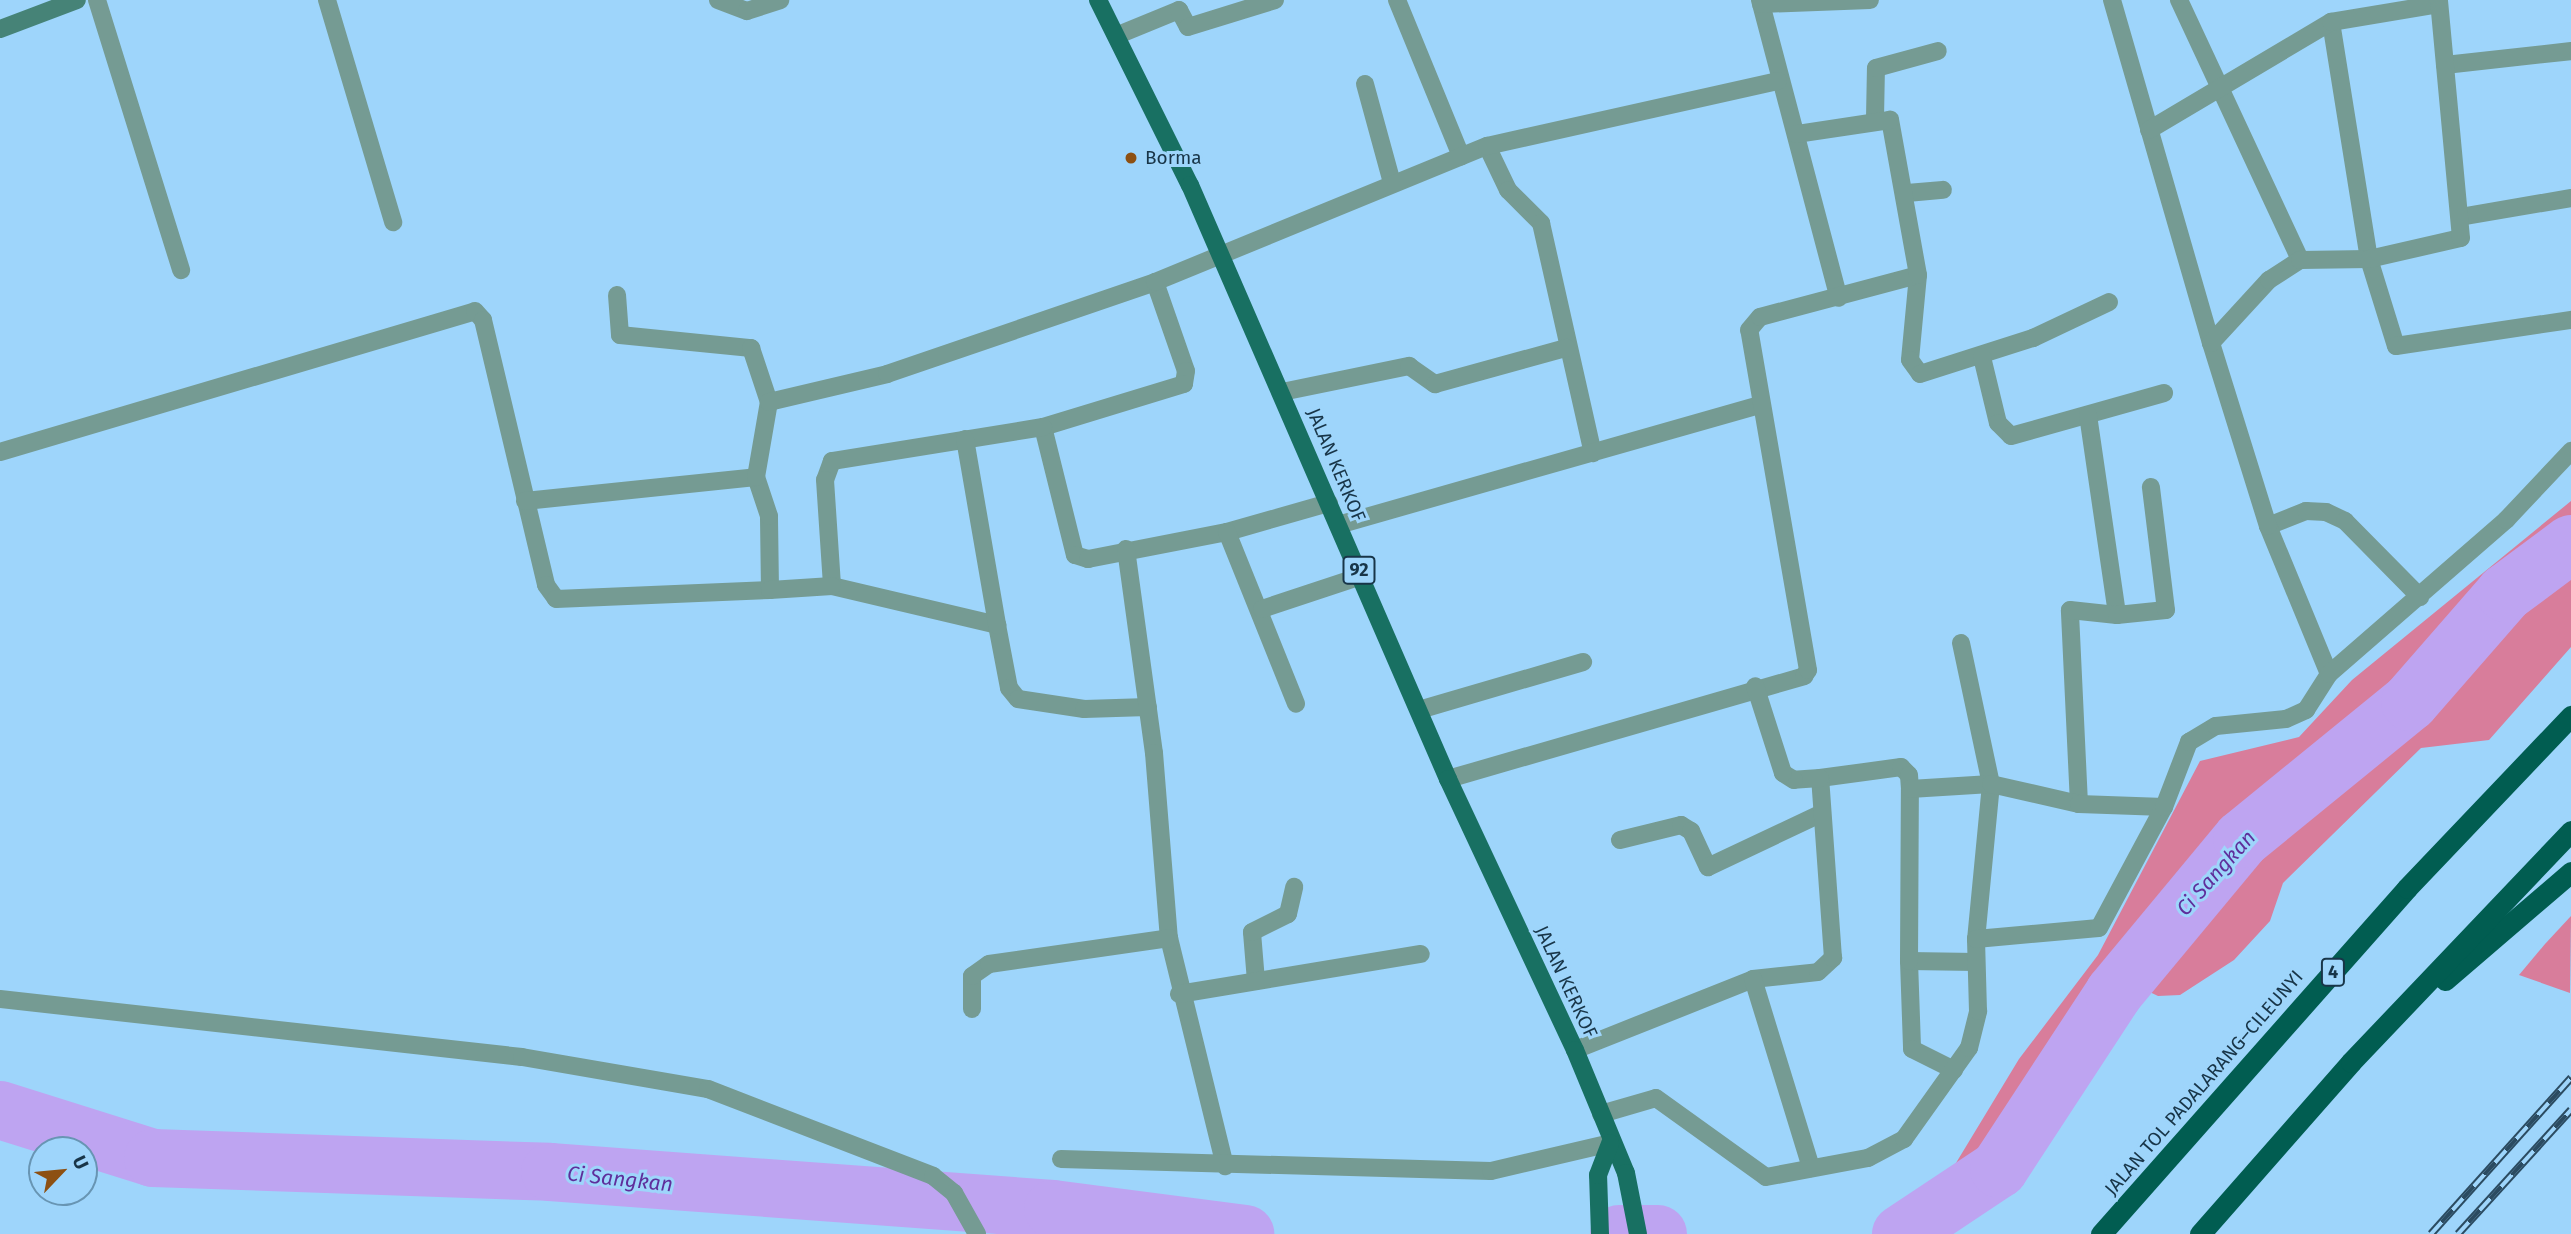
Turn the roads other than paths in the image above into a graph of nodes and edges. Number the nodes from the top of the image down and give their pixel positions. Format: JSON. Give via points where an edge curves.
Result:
{"nodes":[{"id":1,"x":77,"y":0,"type":"edge"},
{"id":2,"x":97,"y":0,"type":"edge"},
{"id":3,"x":327,"y":0,"type":"edge"},
{"id":4,"x":718,"y":0,"type":"edge"},
{"id":5,"x":780,"y":0,"type":"edge"},
{"id":6,"x":1098,"y":0,"type":"edge"},
{"id":7,"x":1275,"y":0,"type":"edge"},
{"id":8,"x":1397,"y":0,"type":"edge"},
{"id":9,"x":1870,"y":0,"type":"edge"},
{"id":10,"x":2112,"y":0,"type":"edge"},
{"id":11,"x":2179,"y":0,"type":"edge"},
{"id":12,"x":1761,"y":2,"type":"edge"},
{"id":13,"x":2439,"y":2,"type":"edge"},
{"id":14,"x":2332,"y":22,"type":"junction"},
{"id":15,"x":0,"y":29,"type":"edge"},
{"id":16,"x":1118,"y":35,"type":"junction"},
{"id":17,"x":1938,"y":51,"type":"dead end"},
{"id":18,"x":2571,"y":51,"type":"edge"},
{"id":19,"x":2445,"y":65,"type":"junction"},
{"id":20,"x":1778,"y":81,"type":"junction"},
{"id":21,"x":1366,"y":84,"type":"dead end"},
{"id":22,"x":2223,"y":85,"type":"junction"},
{"id":23,"x":1875,"y":118,"type":"junction"},
{"id":24,"x":2149,"y":130,"type":"junction"},
{"id":25,"x":1796,"y":134,"type":"junction"},
{"id":26,"x":1487,"y":146,"type":"junction"},
{"id":27,"x":1461,"y":156,"type":"junction"},
{"id":28,"x":1392,"y":183,"type":"junction"},
{"id":29,"x":1943,"y":190,"type":"dead end"},
{"id":30,"x":1907,"y":193,"type":"junction"},
{"id":31,"x":2571,"y":198,"type":"edge"},
{"id":32,"x":2460,"y":216,"type":"junction"},
{"id":33,"x":393,"y":222,"type":"dead end"},
{"id":34,"x":1220,"y":251,"type":"junction"},
{"id":35,"x":2369,"y":259,"type":"junction"},
{"id":36,"x":2300,"y":260,"type":"junction"},
{"id":37,"x":181,"y":270,"type":"dead end"},
{"id":38,"x":1918,"y":275,"type":"junction"},
{"id":39,"x":1155,"y":282,"type":"junction"},
{"id":40,"x":617,"y":295,"type":"dead end"},
{"id":41,"x":1839,"y":298,"type":"junction"},
{"id":42,"x":2109,"y":302,"type":"dead end"},
{"id":43,"x":2571,"y":320,"type":"edge"},
{"id":44,"x":2211,"y":343,"type":"junction"},
{"id":45,"x":1566,"y":348,"type":"junction"},
{"id":46,"x":1982,"y":357,"type":"junction"},
{"id":47,"x":1282,"y":392,"type":"junction"},
{"id":48,"x":2164,"y":393,"type":"dead end"},
{"id":49,"x":769,"y":402,"type":"junction"},
{"id":50,"x":1757,"y":406,"type":"junction"},
{"id":51,"x":2088,"y":415,"type":"junction"},
{"id":52,"x":1043,"y":427,"type":"junction"},
{"id":53,"x":965,"y":439,"type":"junction"},
{"id":54,"x":2571,"y":451,"type":"edge"},
{"id":55,"x":0,"y":452,"type":"edge"},
{"id":56,"x":1592,"y":453,"type":"junction"},
{"id":57,"x":756,"y":477,"type":"junction"},
{"id":58,"x":2151,"y":487,"type":"dead end"},
{"id":59,"x":525,"y":501,"type":"junction"},
{"id":60,"x":1329,"y":503,"type":"junction"},
{"id":61,"x":1338,"y":525,"type":"junction"},
{"id":62,"x":2268,"y":526,"type":"junction"},
{"id":63,"x":1227,"y":532,"type":"junction"},
{"id":64,"x":1126,"y":549,"type":"junction"},
{"id":65,"x":1362,"y":576,"type":"junction"},
{"id":66,"x":832,"y":586,"type":"junction"},
{"id":67,"x":770,"y":590,"type":"junction"},
{"id":68,"x":2420,"y":597,"type":"junction"},
{"id":69,"x":1262,"y":609,"type":"junction"},
{"id":70,"x":2117,"y":615,"type":"junction"},
{"id":71,"x":997,"y":625,"type":"junction"},
{"id":72,"x":1962,"y":643,"type":"dead end"},
{"id":73,"x":1583,"y":662,"type":"dead end"},
{"id":74,"x":2329,"y":674,"type":"junction"},
{"id":75,"x":1755,"y":686,"type":"junction"},
{"id":76,"x":1296,"y":704,"type":"dead end"},
{"id":77,"x":1148,"y":707,"type":"junction"},
{"id":78,"x":1419,"y":710,"type":"junction"},
{"id":79,"x":2571,"y":716,"type":"edge"},
{"id":80,"x":1820,"y":778,"type":"junction"},
{"id":81,"x":1448,"y":779,"type":"junction"},
{"id":82,"x":1991,"y":784,"type":"junction"},
{"id":83,"x":1910,"y":789,"type":"junction"},
{"id":84,"x":2079,"y":804,"type":"junction"},
{"id":85,"x":2164,"y":807,"type":"junction"},
{"id":86,"x":1818,"y":815,"type":"junction"},
{"id":87,"x":2571,"y":831,"type":"edge"},
{"id":88,"x":1620,"y":840,"type":"dead end"},
{"id":89,"x":2571,"y":872,"type":"edge"},
{"id":90,"x":1294,"y":887,"type":"dead end"},
{"id":91,"x":1169,"y":938,"type":"junction"},
{"id":92,"x":1976,"y":939,"type":"junction"},
{"id":93,"x":1421,"y":954,"type":"dead end"},
{"id":94,"x":1909,"y":961,"type":"junction"},
{"id":95,"x":1976,"y":962,"type":"junction"},
{"id":96,"x":1753,"y":979,"type":"junction"},
{"id":97,"x":1255,"y":981,"type":"junction"},
{"id":98,"x":1179,"y":994,"type":"junction"},
{"id":99,"x":0,"y":999,"type":"edge"},
{"id":100,"x":972,"y":1009,"type":"dead end"},
{"id":101,"x":1575,"y":1050,"type":"junction"},
{"id":102,"x":2351,"y":1062,"type":"junction"},
{"id":103,"x":1954,"y":1070,"type":"junction"},
{"id":104,"x":1601,"y":1114,"type":"junction"},
{"id":105,"x":1610,"y":1143,"type":"junction"},
{"id":106,"x":1061,"y":1159,"type":"dead end"},
{"id":107,"x":1225,"y":1166,"type":"junction"},
{"id":108,"x":1811,"y":1168,"type":"junction"},
{"id":109,"x":977,"y":1234,"type":"edge"},
{"id":110,"x":1600,"y":1234,"type":"edge"},
{"id":111,"x":1638,"y":1234,"type":"edge"},
{"id":112,"x":2101,"y":1234,"type":"edge"},
{"id":113,"x":2200,"y":1234,"type":"edge"}],
"edges":[{"from":1,"to":15,"type":"street"},
{"from":2,"to":37,"type":"street"},
{"from":3,"to":33,"type":"street"},
{"from":4,"to":5,"type":"street","via":[[747,11]]},
{"from":6,"to":16,"type":"main road","name":"JALAN KERKOF","number":"92"},
{"from":7,"to":16,"type":"street","via":[[1188,27],[1180,10]]},
{"from":8,"to":27,"type":"street"},
{"from":9,"to":12,"type":"street"},
{"from":10,"to":24,"type":"street"},
{"from":11,"to":22,"type":"street"},
{"from":12,"to":20,"type":"street"},
{"from":13,"to":14,"type":"street"},
{"from":13,"to":19,"type":"street"},
{"from":14,"to":22,"type":"street"},
{"from":14,"to":35,"type":"street"},
{"from":16,"to":34,"type":"main road","name":"JALAN KERKOF","number":"92"},
{"from":17,"to":23,"type":"street","via":[[1877,68]]},
{"from":18,"to":19,"type":"street"},
{"from":19,"to":32,"type":"street"},
{"from":20,"to":25,"type":"street"},
{"from":20,"to":26,"type":"street"},
{"from":21,"to":28,"type":"street"},
{"from":22,"to":24,"type":"street"},
{"from":22,"to":36,"type":"street"},
{"from":23,"to":25,"type":"street"},
{"from":23,"to":30,"type":"street","via":[[1892,124]]},
{"from":24,"to":44,"type":"street"},
{"from":25,"to":41,"type":"street"},
{"from":26,"to":27,"type":"street"},
{"from":26,"to":45,"type":"street","via":[[1508,190],[1541,223]]},
{"from":27,"to":28,"type":"street"},
{"from":28,"to":34,"type":"street"},
{"from":29,"to":30,"type":"street"},
{"from":30,"to":38,"type":"street"},
{"from":31,"to":32,"type":"street"},
{"from":32,"to":35,"type":"street","via":[[2462,231],[2454,243]]},
{"from":34,"to":39,"type":"street"},
{"from":34,"to":47,"type":"main road","name":"JALAN KERKOF","number":"92"},
{"from":35,"to":36,"type":"street"},
{"from":35,"to":43,"type":"street","via":[[2396,346]]},
{"from":36,"to":44,"type":"street","via":[[2269,280]]},
{"from":38,"to":41,"type":"street"},
{"from":38,"to":46,"type":"street","via":[[1913,369],[1920,374]]},
{"from":39,"to":49,"type":"street","via":[[887,374]]},
{"from":39,"to":52,"type":"street","via":[[1186,371],[1184,384]]},
{"from":40,"to":49,"type":"street","via":[[620,335],[751,348]]},
{"from":41,"to":50,"type":"street","via":[[1752,323],[1747,338]]},
{"from":42,"to":46,"type":"street"},
{"from":44,"to":62,"type":"street"},
{"from":45,"to":47,"type":"street","via":[[1435,384],[1409,366]]},
{"from":45,"to":56,"type":"street"},
{"from":46,"to":51,"type":"street","via":[[1998,423],[2011,436]]},
{"from":47,"to":60,"type":"main road","name":"JALAN KERKOF","number":"92"},
{"from":48,"to":51,"type":"street"},
{"from":49,"to":57,"type":"street"},
{"from":50,"to":56,"type":"street"},
{"from":50,"to":75,"type":"street","via":[[1809,662],[1804,677]]},
{"from":51,"to":70,"type":"street"},
{"from":52,"to":53,"type":"street"},
{"from":52,"to":64,"type":"street","via":[[1076,555],[1088,559]]},
{"from":53,"to":66,"type":"street","via":[[842,457],[826,467]]},
{"from":53,"to":71,"type":"street"},
{"from":54,"to":68,"type":"street","via":[[2527,501]]},
{"from":55,"to":59,"type":"street","via":[[475,311],[483,320]]},
{"from":56,"to":61,"type":"street"},
{"from":57,"to":59,"type":"street"},
{"from":57,"to":67,"type":"street","via":[[769,516]]},
{"from":58,"to":70,"type":"street","via":[[2168,606],[2159,614]]},
{"from":59,"to":67,"type":"street","via":[[546,585],[556,599]]},
{"from":60,"to":61,"type":"main road","name":"JALAN KERKOF","number":"92"},
{"from":60,"to":63,"type":"street"},
{"from":61,"to":65,"type":"main road","name":"JALAN KERKOF","number":"92"},
{"from":62,"to":68,"type":"street","via":[[2306,511],[2326,512],[2345,521]]},
{"from":62,"to":74,"type":"street"},
{"from":63,"to":64,"type":"street"},
{"from":63,"to":69,"type":"street"},
{"from":64,"to":77,"type":"street"},
{"from":65,"to":69,"type":"street"},
{"from":65,"to":78,"type":"main road","name":"JALAN KERKOF","number":"92"},
{"from":66,"to":67,"type":"street"},
{"from":66,"to":71,"type":"street"},
{"from":68,"to":74,"type":"street"},
{"from":69,"to":76,"type":"street"},
{"from":70,"to":84,"type":"street","via":[[2070,610]]},
{"from":71,"to":77,"type":"street","via":[[1009,688],[1018,698],[1084,709]]},
{"from":72,"to":82,"type":"street"},
{"from":73,"to":78,"type":"street"},
{"from":74,"to":85,"type":"street","via":[[2297,715],[2201,732],[2189,742]]},
{"from":75,"to":80,"type":"street","via":[[1783,773],[1794,780]]},
{"from":75,"to":81,"type":"street"},
{"from":77,"to":91,"type":"street"},
{"from":78,"to":81,"type":"main road","name":"JALAN KERKOF","number":"92"},
{"from":79,"to":112,"type":"highway","name":"JALAN TOL PADALARANG–CILEUNYI","number":"4","via":[[2407,888]]},
{"from":80,"to":83,"type":"street","via":[[1901,767],[1909,775]]},
{"from":80,"to":86,"type":"street"},
{"from":81,"to":101,"type":"main road","name":"JALAN KERKOF","number":"92"},
{"from":82,"to":83,"type":"street"},
{"from":82,"to":84,"type":"street"},
{"from":82,"to":92,"type":"street"},
{"from":83,"to":94,"type":"street"},
{"from":84,"to":85,"type":"street"},
{"from":85,"to":92,"type":"street","via":[[2099,928]]},
{"from":86,"to":88,"type":"street","via":[[1708,867],[1691,831],[1681,825]]},
{"from":86,"to":96,"type":"street","via":[[1831,965],[1818,972]]},
{"from":87,"to":102,"type":"highway"},
{"from":89,"to":102,"type":"highway"},
{"from":90,"to":97,"type":"street","via":[[1288,914],[1252,932]]},
{"from":91,"to":98,"type":"street"},
{"from":91,"to":100,"type":"street","via":[[989,964],[972,976]]},
{"from":92,"to":95,"type":"street"},
{"from":93,"to":97,"type":"street"},
{"from":94,"to":95,"type":"street"},
{"from":94,"to":103,"type":"street","via":[[1912,1049]]},
{"from":95,"to":103,"type":"street","via":[[1975,1030]]},
{"from":96,"to":101,"type":"street"},
{"from":96,"to":108,"type":"street"},
{"from":97,"to":98,"type":"street"},
{"from":98,"to":107,"type":"street"},
{"from":99,"to":109,"type":"street","via":[[522,1057],[708,1089],[933,1176],[954,1192]]},
{"from":101,"to":104,"type":"main road","name":"JALAN KERKOF","number":"92"},
{"from":102,"to":113,"type":"highway"},
{"from":103,"to":108,"type":"street","via":[[1904,1139],[1868,1158]]},
{"from":104,"to":105,"type":"main road","name":"JALAN KERKOF","number":"92"},
{"from":104,"to":108,"type":"street","via":[[1656,1098],[1756,1174]]},
{"from":105,"to":107,"type":"street","via":[[1491,1171]]},
{"from":105,"to":110,"type":"main road","via":[[1598,1175]]},
{"from":105,"to":111,"type":"main road","name":"JALAN KERKOF","number":"92","via":[[1626,1174]]},
{"from":106,"to":107,"type":"street"}]}
